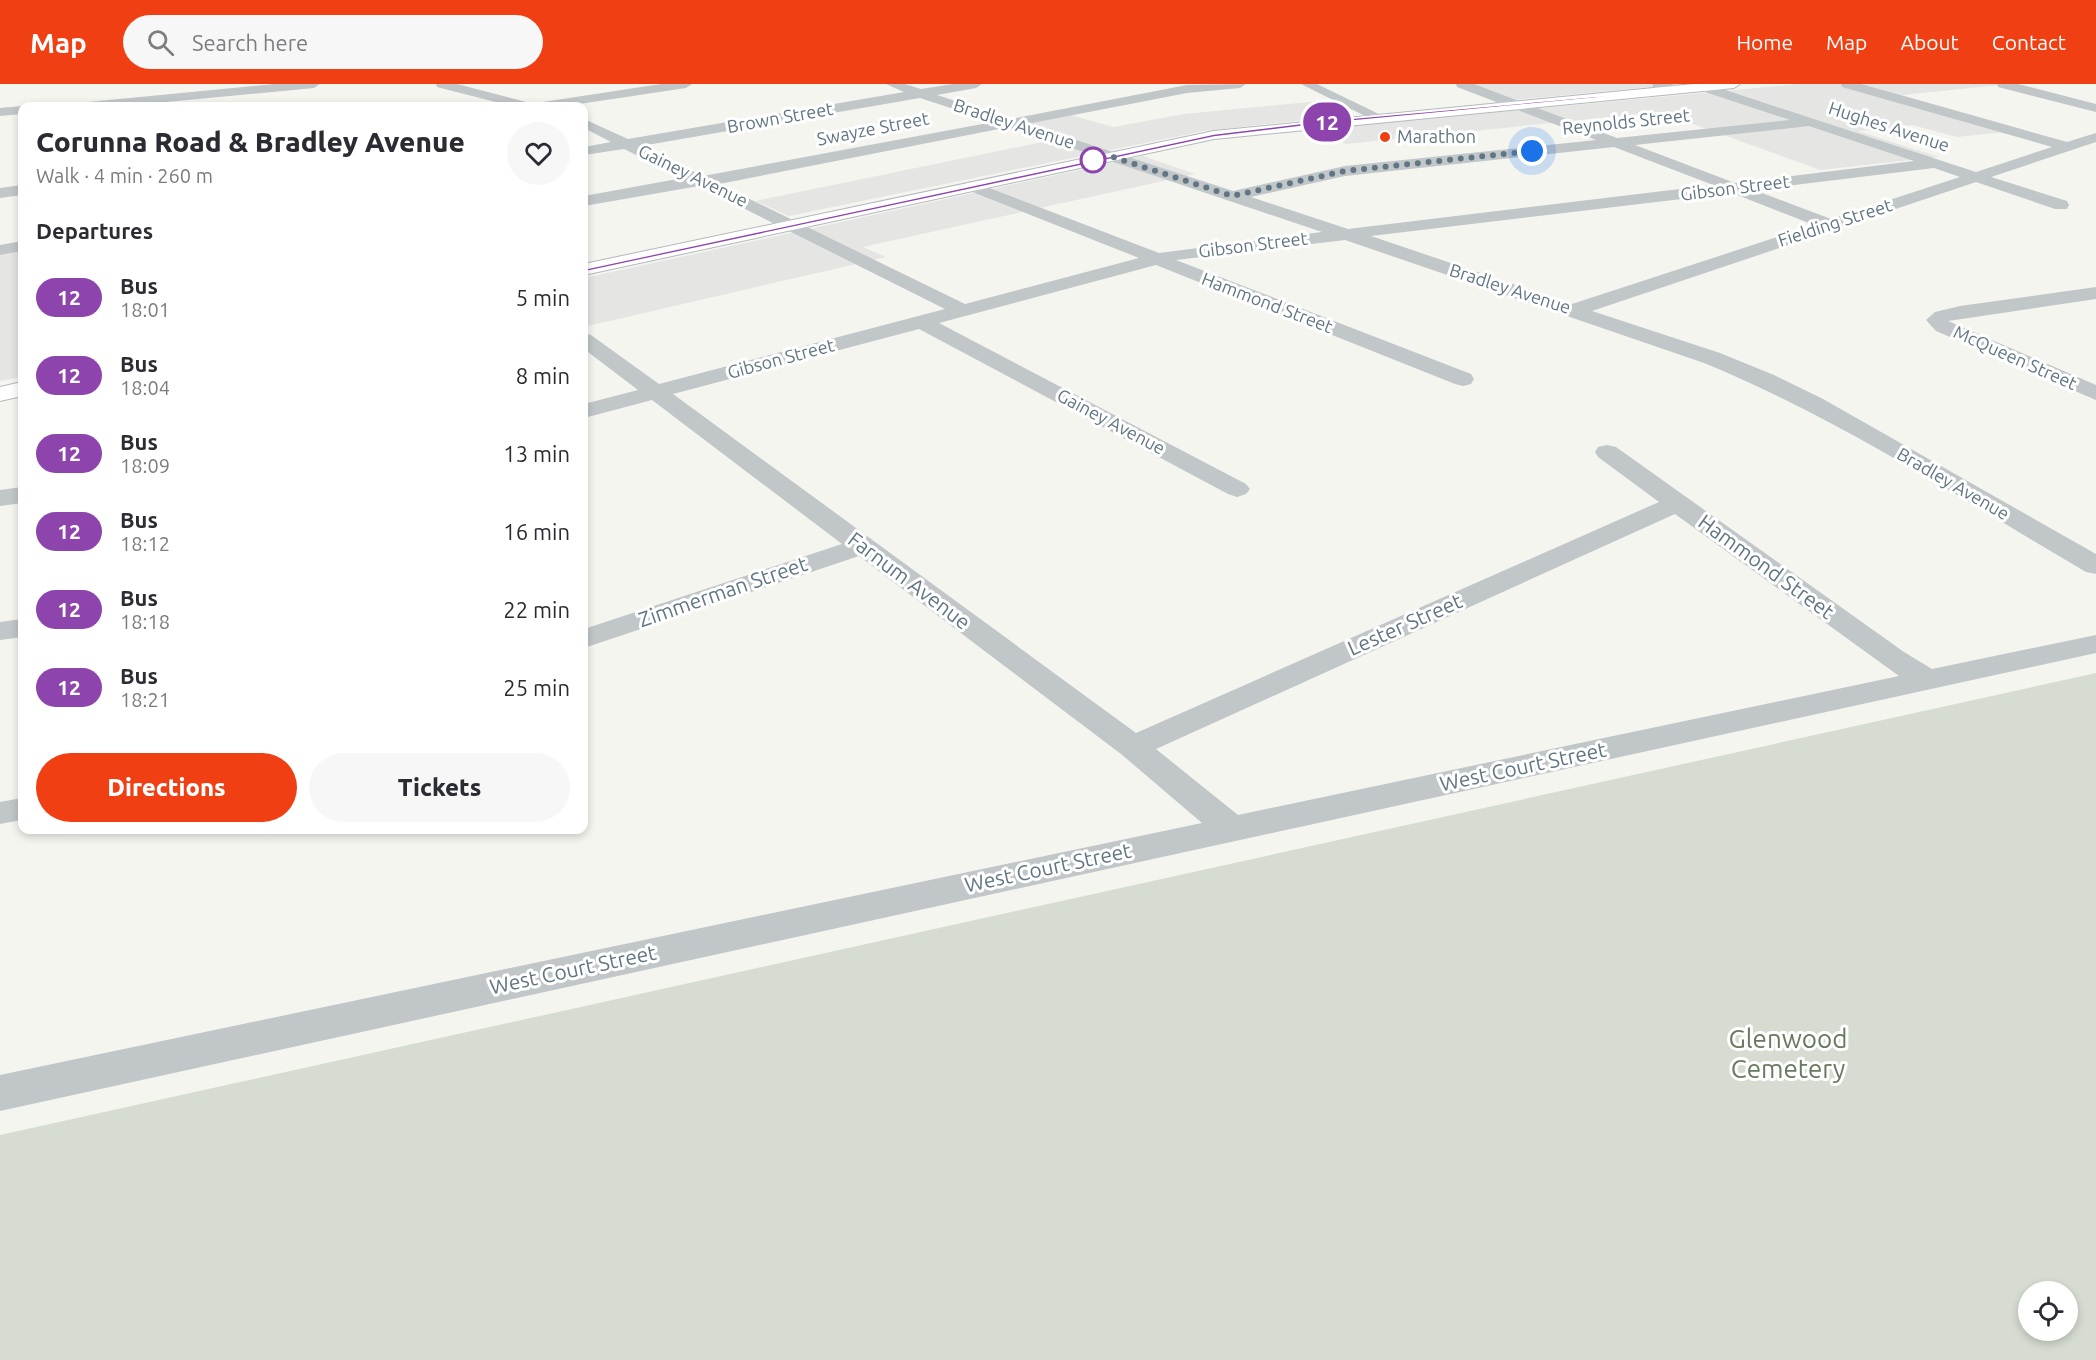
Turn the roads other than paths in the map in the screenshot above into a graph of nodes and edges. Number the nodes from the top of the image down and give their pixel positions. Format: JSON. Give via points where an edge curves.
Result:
{"nodes":[{"id":1,"x":229,"y":84,"type":"edge"},
{"id":2,"x":314,"y":84,"type":"edge"},
{"id":3,"x":442,"y":84,"type":"edge"},
{"id":4,"x":686,"y":84,"type":"edge"},
{"id":5,"x":892,"y":84,"type":"edge"},
{"id":6,"x":976,"y":84,"type":"edge"},
{"id":7,"x":1240,"y":84,"type":"edge"},
{"id":8,"x":1307,"y":84,"type":"edge"},
{"id":9,"x":1462,"y":84,"type":"edge"},
{"id":10,"x":1658,"y":84,"type":"edge"},
{"id":11,"x":1734,"y":84,"type":"edge"},
{"id":12,"x":1847,"y":84,"type":"edge"},
{"id":13,"x":2003,"y":84,"type":"edge"},
{"id":14,"x":1704,"y":87,"type":"junction"},
{"id":15,"x":1675,"y":89,"type":"junction"},
{"id":16,"x":250,"y":91,"type":"junction"},
{"id":17,"x":921,"y":93,"type":"junction"},
{"id":18,"x":278,"y":100,"type":"dead end"},
{"id":19,"x":131,"y":102,"type":"edge"},
{"id":20,"x":510,"y":102,"type":"edge"},
{"id":21,"x":569,"y":102,"type":"edge"},
{"id":22,"x":1516,"y":105,"type":"junction"},
{"id":23,"x":2096,"y":108,"type":"edge"},
{"id":24,"x":18,"y":110,"type":"edge"},
{"id":25,"x":0,"y":112,"type":"edge"},
{"id":26,"x":1378,"y":117,"type":"junction"},
{"id":27,"x":1811,"y":122,"type":"junction"},
{"id":28,"x":1010,"y":123,"type":"junction"},
{"id":29,"x":588,"y":125,"type":"edge"},
{"id":30,"x":2096,"y":137,"type":"edge"},
{"id":31,"x":1616,"y":142,"type":"junction"},
{"id":32,"x":627,"y":144,"type":"junction"},
{"id":33,"x":2066,"y":146,"type":"junction"},
{"id":34,"x":588,"y":150,"type":"edge"},
{"id":35,"x":1110,"y":156,"type":"junction"},
{"id":36,"x":1938,"y":163,"type":"junction"},
{"id":37,"x":1977,"y":176,"type":"junction"},
{"id":38,"x":703,"y":181,"type":"junction"},
{"id":39,"x":971,"y":186,"type":"junction"},
{"id":40,"x":1735,"y":188,"type":"junction"},
{"id":41,"x":18,"y":191,"type":"edge"},
{"id":42,"x":0,"y":193,"type":"edge"},
{"id":43,"x":1232,"y":196,"type":"junction"},
{"id":44,"x":588,"y":200,"type":"edge"},
{"id":45,"x":2061,"y":205,"type":"dead end"},
{"id":46,"x":789,"y":225,"type":"junction"},
{"id":47,"x":1831,"y":225,"type":"junction"},
{"id":48,"x":1346,"y":234,"type":"junction"},
{"id":49,"x":18,"y":247,"type":"edge"},
{"id":50,"x":0,"y":250,"type":"edge"},
{"id":51,"x":1156,"y":260,"type":"junction"},
{"id":52,"x":588,"y":269,"type":"edge"},
{"id":53,"x":2096,"y":292,"type":"edge"},
{"id":54,"x":1574,"y":310,"type":"junction"},
{"id":55,"x":964,"y":311,"type":"junction"},
{"id":56,"x":922,"y":322,"type":"junction"},
{"id":57,"x":588,"y":342,"type":"edge"},
{"id":58,"x":1463,"y":379,"type":"dead end"},
{"id":59,"x":18,"y":390,"type":"edge"},
{"id":60,"x":655,"y":393,"type":"junction"},
{"id":61,"x":2096,"y":393,"type":"edge"},
{"id":62,"x":0,"y":394,"type":"edge"},
{"id":63,"x":588,"y":410,"type":"edge"},
{"id":64,"x":1607,"y":452,"type":"dead end"},
{"id":65,"x":1237,"y":489,"type":"dead end"},
{"id":66,"x":18,"y":496,"type":"edge"},
{"id":67,"x":0,"y":498,"type":"edge"},
{"id":68,"x":1677,"y":503,"type":"junction"},
{"id":69,"x":862,"y":546,"type":"junction"},
{"id":70,"x":2096,"y":566,"type":"edge"},
{"id":71,"x":18,"y":629,"type":"edge"},
{"id":72,"x":0,"y":631,"type":"edge"},
{"id":73,"x":588,"y":638,"type":"edge"},
{"id":74,"x":2096,"y":644,"type":"edge"},
{"id":75,"x":1927,"y":680,"type":"junction"},
{"id":76,"x":1133,"y":747,"type":"junction"},
{"id":77,"x":18,"y":810,"type":"edge"},
{"id":78,"x":0,"y":813,"type":"edge"},
{"id":79,"x":1231,"y":828,"type":"junction"},
{"id":80,"x":0,"y":1093,"type":"edge"}],
"edges":[{"from":1,"to":16,"type":"street"},
{"from":2,"to":16,"type":"street"},
{"from":3,"to":20,"type":"street"},
{"from":4,"to":21,"type":"street"},
{"from":5,"to":17,"type":"street","name":"Bradley Avenue"},
{"from":6,"to":17,"type":"street","name":"Brown Street"},
{"from":7,"to":28,"type":"street","name":"Swayze Street","via":[[1187,88]]},
{"from":8,"to":26,"type":"street"},
{"from":9,"to":22,"type":"street"},
{"from":10,"to":15,"type":"street"},
{"from":11,"to":14,"type":"main road"},
{"from":12,"to":33,"type":"street"},
{"from":13,"to":23,"type":"street"},
{"from":14,"to":15,"type":"main road"},
{"from":14,"to":27,"type":"street","name":"Hughes Avenue"},
{"from":15,"to":22,"type":"main road"},
{"from":16,"to":18,"type":"street"},
{"from":16,"to":19,"type":"street"},
{"from":17,"to":28,"type":"street","name":"Bradley Avenue"},
{"from":17,"to":32,"type":"street","name":"Brown Street"},
{"from":22,"to":26,"type":"main road"},
{"from":22,"to":31,"type":"street"},
{"from":24,"to":25,"type":"street"},
{"from":26,"to":35,"type":"main road","via":[[1232,133]]},
{"from":27,"to":31,"type":"street","name":"Reynolds Street"},
{"from":27,"to":36,"type":"street","name":"Hughes Avenue"},
{"from":28,"to":35,"type":"street","name":"Bradley Avenue"},
{"from":28,"to":38,"type":"street","name":"Swayze Street"},
{"from":29,"to":32,"type":"street","name":"Gainey Avenue"},
{"from":30,"to":33,"type":"street","name":"Fielding Street"},
{"from":31,"to":40,"type":"street"},
{"from":31,"to":43,"type":"street","name":"Reynolds Street","via":[[1345,171]]},
{"from":32,"to":34,"type":"street","name":"Brown Street"},
{"from":32,"to":38,"type":"street","name":"Gainey Avenue"},
{"from":33,"to":37,"type":"street","name":"Fielding Street"},
{"from":35,"to":39,"type":"main road"},
{"from":35,"to":43,"type":"street","name":"Bradley Avenue"},
{"from":36,"to":37,"type":"street","name":"Hughes Avenue"},
{"from":36,"to":40,"type":"street","name":"Gibson Street"},
{"from":37,"to":45,"type":"street","name":"Hughes Avenue"},
{"from":37,"to":47,"type":"street","name":"Fielding Street"},
{"from":38,"to":44,"type":"street","name":"Swayze Street"},
{"from":38,"to":46,"type":"street","name":"Gainey Avenue"},
{"from":39,"to":46,"type":"main road"},
{"from":39,"to":51,"type":"street","name":"Hammond Street"},
{"from":40,"to":47,"type":"street"},
{"from":40,"to":48,"type":"street","name":"Gibson Street"},
{"from":41,"to":42,"type":"street"},
{"from":43,"to":48,"type":"street","name":"Bradley Avenue"},
{"from":46,"to":52,"type":"main road"},
{"from":46,"to":55,"type":"street","name":"Gainey Avenue"},
{"from":47,"to":54,"type":"street","name":"Fielding Street"},
{"from":48,"to":51,"type":"street","name":"Gibson Street"},
{"from":48,"to":54,"type":"street","name":"Bradley Avenue"},
{"from":49,"to":50,"type":"street"},
{"from":51,"to":55,"type":"street","name":"Gibson Street"},
{"from":51,"to":58,"type":"street","name":"Hammond Street"},
{"from":53,"to":61,"type":"street","name":"McQueen Street","via":[[1960,312],[1936,320],[1943,327]]},
{"from":54,"to":70,"type":"street","name":"Bradley Avenue","via":[[1690,350],[1815,404]]},
{"from":55,"to":56,"type":"street","name":"Gibson Street"},
{"from":56,"to":60,"type":"street","name":"Gibson Street"},
{"from":56,"to":65,"type":"street","name":"Gainey Avenue"},
{"from":57,"to":60,"type":"street","name":"Farnum Avenue"},
{"from":59,"to":62,"type":"main road"},
{"from":60,"to":63,"type":"street","name":"Gibson Street"},
{"from":60,"to":69,"type":"street","name":"Farnum Avenue"},
{"from":64,"to":68,"type":"street","name":"Hammond Street"},
{"from":66,"to":67,"type":"street"},
{"from":68,"to":75,"type":"street","name":"Hammond Street"},
{"from":68,"to":76,"type":"street","name":"Lester Street"},
{"from":69,"to":73,"type":"street","name":"Zimmerman Street"},
{"from":69,"to":76,"type":"street","name":"Farnum Avenue"},
{"from":71,"to":72,"type":"street"},
{"from":74,"to":75,"type":"street","name":"West Court Street"},
{"from":75,"to":79,"type":"street","name":"West Court Street"},
{"from":76,"to":79,"type":"street","name":"Farnum Avenue"},
{"from":77,"to":78,"type":"street"},
{"from":79,"to":80,"type":"street","name":"West Court Street"}]}
